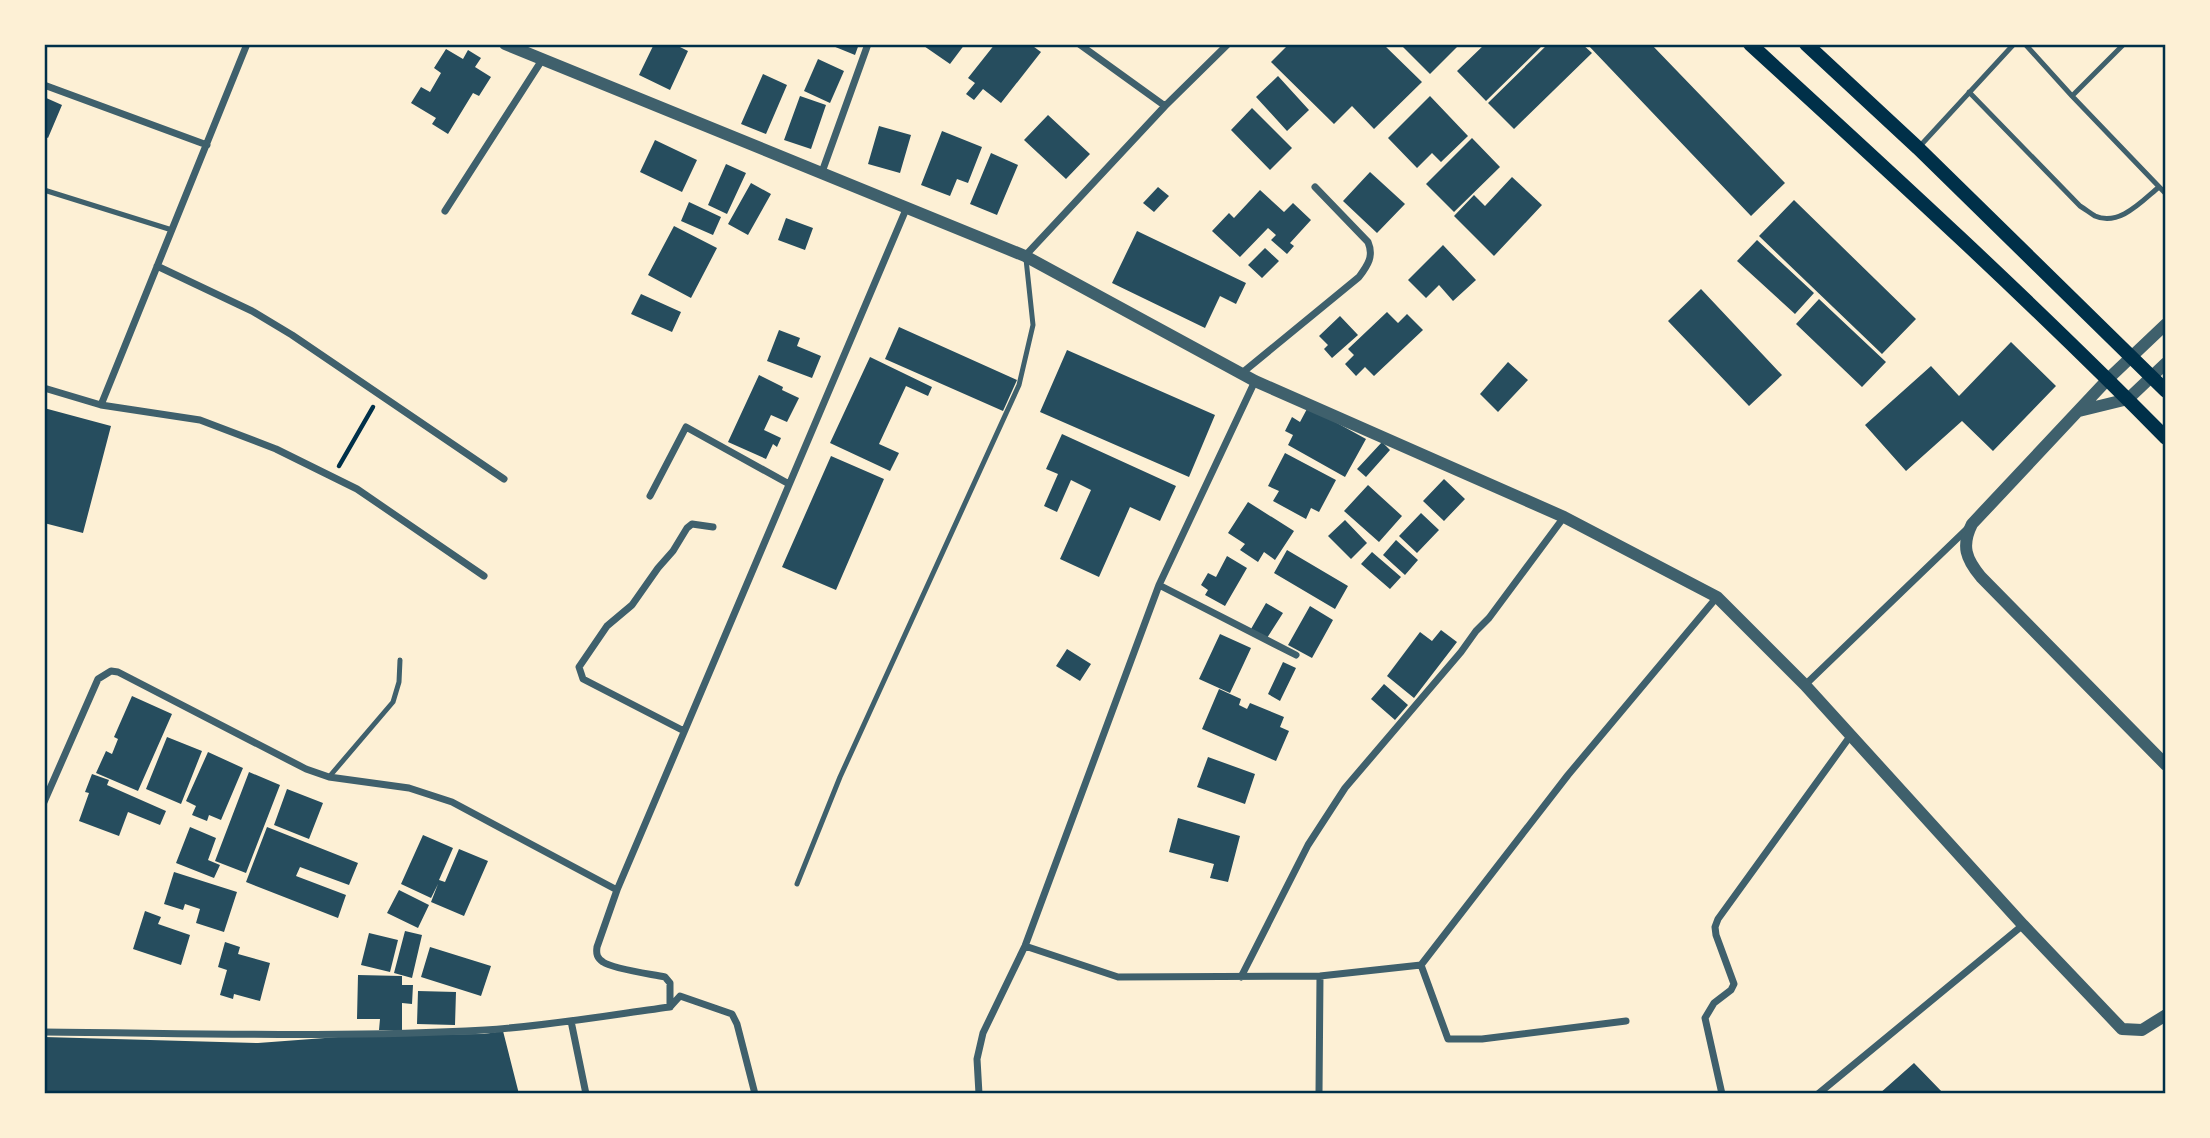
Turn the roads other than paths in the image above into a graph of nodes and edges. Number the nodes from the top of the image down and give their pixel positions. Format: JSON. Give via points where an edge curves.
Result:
{"nodes":[{"id":1,"x":247,"y":44,"type":"edge"},
{"id":2,"x":505,"y":44,"type":"edge"},
{"id":3,"x":869,"y":44,"type":"edge"},
{"id":4,"x":1079,"y":44,"type":"edge"},
{"id":5,"x":1228,"y":44,"type":"edge"},
{"id":6,"x":1750,"y":44,"type":"edge"},
{"id":7,"x":1806,"y":44,"type":"edge"},
{"id":8,"x":2014,"y":44,"type":"edge"},
{"id":9,"x":2025,"y":44,"type":"edge"},
{"id":10,"x":2123,"y":44,"type":"edge"},
{"id":11,"x":541,"y":60,"type":"junction"},
{"id":12,"x":44,"y":85,"type":"edge"},
{"id":13,"x":1969,"y":92,"type":"junction"},
{"id":14,"x":2072,"y":96,"type":"junction"},
{"id":15,"x":1165,"y":106,"type":"junction"},
{"id":16,"x":207,"y":145,"type":"junction"},
{"id":17,"x":1918,"y":148,"type":"junction"},
{"id":18,"x":822,"y":172,"type":"junction"},
{"id":19,"x":1315,"y":187,"type":"dead end"},
{"id":20,"x":2159,"y":187,"type":"junction"},
{"id":21,"x":44,"y":190,"type":"edge"},
{"id":22,"x":2166,"y":194,"type":"edge"},
{"id":23,"x":907,"y":207,"type":"junction"},
{"id":24,"x":445,"y":211,"type":"dead end"},
{"id":25,"x":172,"y":230,"type":"junction"},
{"id":26,"x":1025,"y":256,"type":"junction"},
{"id":27,"x":158,"y":266,"type":"junction"},
{"id":28,"x":2166,"y":324,"type":"edge"},
{"id":29,"x":2132,"y":357,"type":"junction"},
{"id":30,"x":2166,"y":363,"type":"edge"},
{"id":31,"x":1242,"y":373,"type":"junction"},
{"id":32,"x":2152,"y":377,"type":"junction"},
{"id":33,"x":2108,"y":379,"type":"junction"},
{"id":34,"x":1255,"y":381,"type":"junction"},
{"id":35,"x":44,"y":388,"type":"edge"},
{"id":36,"x":2166,"y":391,"type":"edge"},
{"id":37,"x":2128,"y":400,"type":"junction"},
{"id":38,"x":101,"y":405,"type":"junction"},
{"id":39,"x":2079,"y":411,"type":"junction"},
{"id":40,"x":2166,"y":438,"type":"edge"},
{"id":41,"x":504,"y":479,"type":"dead end"},
{"id":42,"x":789,"y":484,"type":"junction"},
{"id":43,"x":650,"y":496,"type":"dead end"},
{"id":44,"x":1564,"y":517,"type":"junction"},
{"id":45,"x":1972,"y":524,"type":"junction"},
{"id":46,"x":713,"y":527,"type":"dead end"},
{"id":47,"x":484,"y":576,"type":"dead end"},
{"id":48,"x":1159,"y":586,"type":"junction"},
{"id":49,"x":1717,"y":597,"type":"junction"},
{"id":50,"x":1296,"y":655,"type":"dead end"},
{"id":51,"x":400,"y":660,"type":"dead end"},
{"id":52,"x":1805,"y":685,"type":"junction"},
{"id":53,"x":684,"y":731,"type":"junction"},
{"id":54,"x":1851,"y":734,"type":"junction"},
{"id":55,"x":2166,"y":765,"type":"edge"},
{"id":56,"x":329,"y":777,"type":"junction"},
{"id":57,"x":44,"y":802,"type":"edge"},
{"id":58,"x":797,"y":884,"type":"dead end"},
{"id":59,"x":617,"y":890,"type":"junction"},
{"id":60,"x":2023,"y":925,"type":"junction"},
{"id":61,"x":1025,"y":946,"type":"junction"},
{"id":62,"x":1421,"y":965,"type":"junction"},
{"id":63,"x":1320,"y":976,"type":"junction"},
{"id":64,"x":1241,"y":977,"type":"junction"},
{"id":65,"x":670,"y":1007,"type":"junction"},
{"id":66,"x":2166,"y":1015,"type":"edge"},
{"id":67,"x":571,"y":1021,"type":"junction"},
{"id":68,"x":1626,"y":1021,"type":"dead end"},
{"id":69,"x":44,"y":1032,"type":"edge"},
{"id":70,"x":586,"y":1094,"type":"edge"},
{"id":71,"x":755,"y":1094,"type":"edge"},
{"id":72,"x":979,"y":1094,"type":"edge"},
{"id":73,"x":1319,"y":1094,"type":"edge"},
{"id":74,"x":1722,"y":1094,"type":"edge"},
{"id":75,"x":1818,"y":1094,"type":"edge"}],
"edges":[{"from":1,"to":16,"type":"street"},
{"from":2,"to":11,"type":"street"},
{"from":3,"to":18,"type":"street"},
{"from":4,"to":15,"type":"street"},
{"from":5,"to":15,"type":"street"},
{"from":6,"to":33,"type":"main road"},
{"from":7,"to":17,"type":"main road"},
{"from":8,"to":13,"type":"lane"},
{"from":9,"to":14,"type":"lane"},
{"from":10,"to":14,"type":"lane"},
{"from":11,"to":18,"type":"street"},
{"from":11,"to":24,"type":"street"},
{"from":12,"to":16,"type":"street"},
{"from":13,"to":17,"type":"lane"},
{"from":13,"to":20,"type":"lane","via":[[2080,206],[2096,216],[2110,219],[2126,213]]},
{"from":14,"to":20,"type":"lane"},
{"from":15,"to":26,"type":"street"},
{"from":16,"to":25,"type":"street"},
{"from":17,"to":29,"type":"main road"},
{"from":18,"to":23,"type":"street"},
{"from":19,"to":31,"type":"street","via":[[1368,242],[1372,251],[1368,266]]},
{"from":20,"to":22,"type":"lane"},
{"from":21,"to":25,"type":"lane"},
{"from":23,"to":26,"type":"street"},
{"from":23,"to":42,"type":"street"},
{"from":25,"to":27,"type":"street"},
{"from":26,"to":31,"type":"street"},
{"from":26,"to":58,"type":"lane","via":[[1032,326],[1019,385],[840,777]]},
{"from":27,"to":38,"type":"street"},
{"from":27,"to":41,"type":"street","via":[[292,335]]},
{"from":28,"to":29,"type":"street"},
{"from":29,"to":32,"type":"main road"},
{"from":29,"to":33,"type":"street"},
{"from":30,"to":32,"type":"street"},
{"from":31,"to":34,"type":"street"},
{"from":32,"to":36,"type":"main road"},
{"from":32,"to":37,"type":"street"},
{"from":33,"to":37,"type":"main road"},
{"from":33,"to":39,"type":"street"},
{"from":34,"to":44,"type":"street"},
{"from":34,"to":48,"type":"street"},
{"from":35,"to":38,"type":"street"},
{"from":37,"to":39,"type":"street"},
{"from":37,"to":40,"type":"main road"},
{"from":38,"to":47,"type":"street","via":[[200,420],[275,449],[357,489]]},
{"from":39,"to":45,"type":"street"},
{"from":42,"to":43,"type":"street","via":[[686,428]]},
{"from":42,"to":53,"type":"street"},
{"from":44,"to":49,"type":"street"},
{"from":44,"to":64,"type":"street","via":[[1489,618],[1345,788],[1308,845]]},
{"from":45,"to":52,"type":"street"},
{"from":45,"to":55,"type":"street","via":[[1966,549],[1970,563]]},
{"from":46,"to":53,"type":"street","via":[[692,524],[687,528],[632,605],[607,626],[579,667],[583,679]]},
{"from":48,"to":50,"type":"street"},
{"from":48,"to":61,"type":"street"},
{"from":49,"to":52,"type":"street"},
{"from":49,"to":62,"type":"street","via":[[1568,775]]},
{"from":51,"to":56,"type":"lane","via":[[400,682],[393,702]]},
{"from":52,"to":54,"type":"street"},
{"from":53,"to":59,"type":"street"},
{"from":54,"to":60,"type":"street"},
{"from":54,"to":74,"type":"street","via":[[1715,927],[1734,984],[1705,1018]]},
{"from":56,"to":57,"type":"street","via":[[111,671],[98,679]]},
{"from":56,"to":59,"type":"street","via":[[409,788],[452,802]]},
{"from":59,"to":65,"type":"street","via":[[597,947],[598,957],[607,964],[665,977],[670,983]]},
{"from":60,"to":66,"type":"street","via":[[2122,1029],[2142,1030]]},
{"from":60,"to":75,"type":"street"},
{"from":61,"to":64,"type":"street","via":[[1118,976]]},
{"from":61,"to":72,"type":"street","via":[[983,1033],[977,1059]]},
{"from":62,"to":63,"type":"street"},
{"from":62,"to":68,"type":"street","via":[[1448,1039]]},
{"from":63,"to":64,"type":"street"},
{"from":63,"to":73,"type":"street"},
{"from":65,"to":67,"type":"street"},
{"from":65,"to":71,"type":"street","via":[[680,996],[732,1014]]},
{"from":67,"to":69,"type":"street","via":[[484,1030],[339,1034]]},
{"from":67,"to":70,"type":"street"}]}
